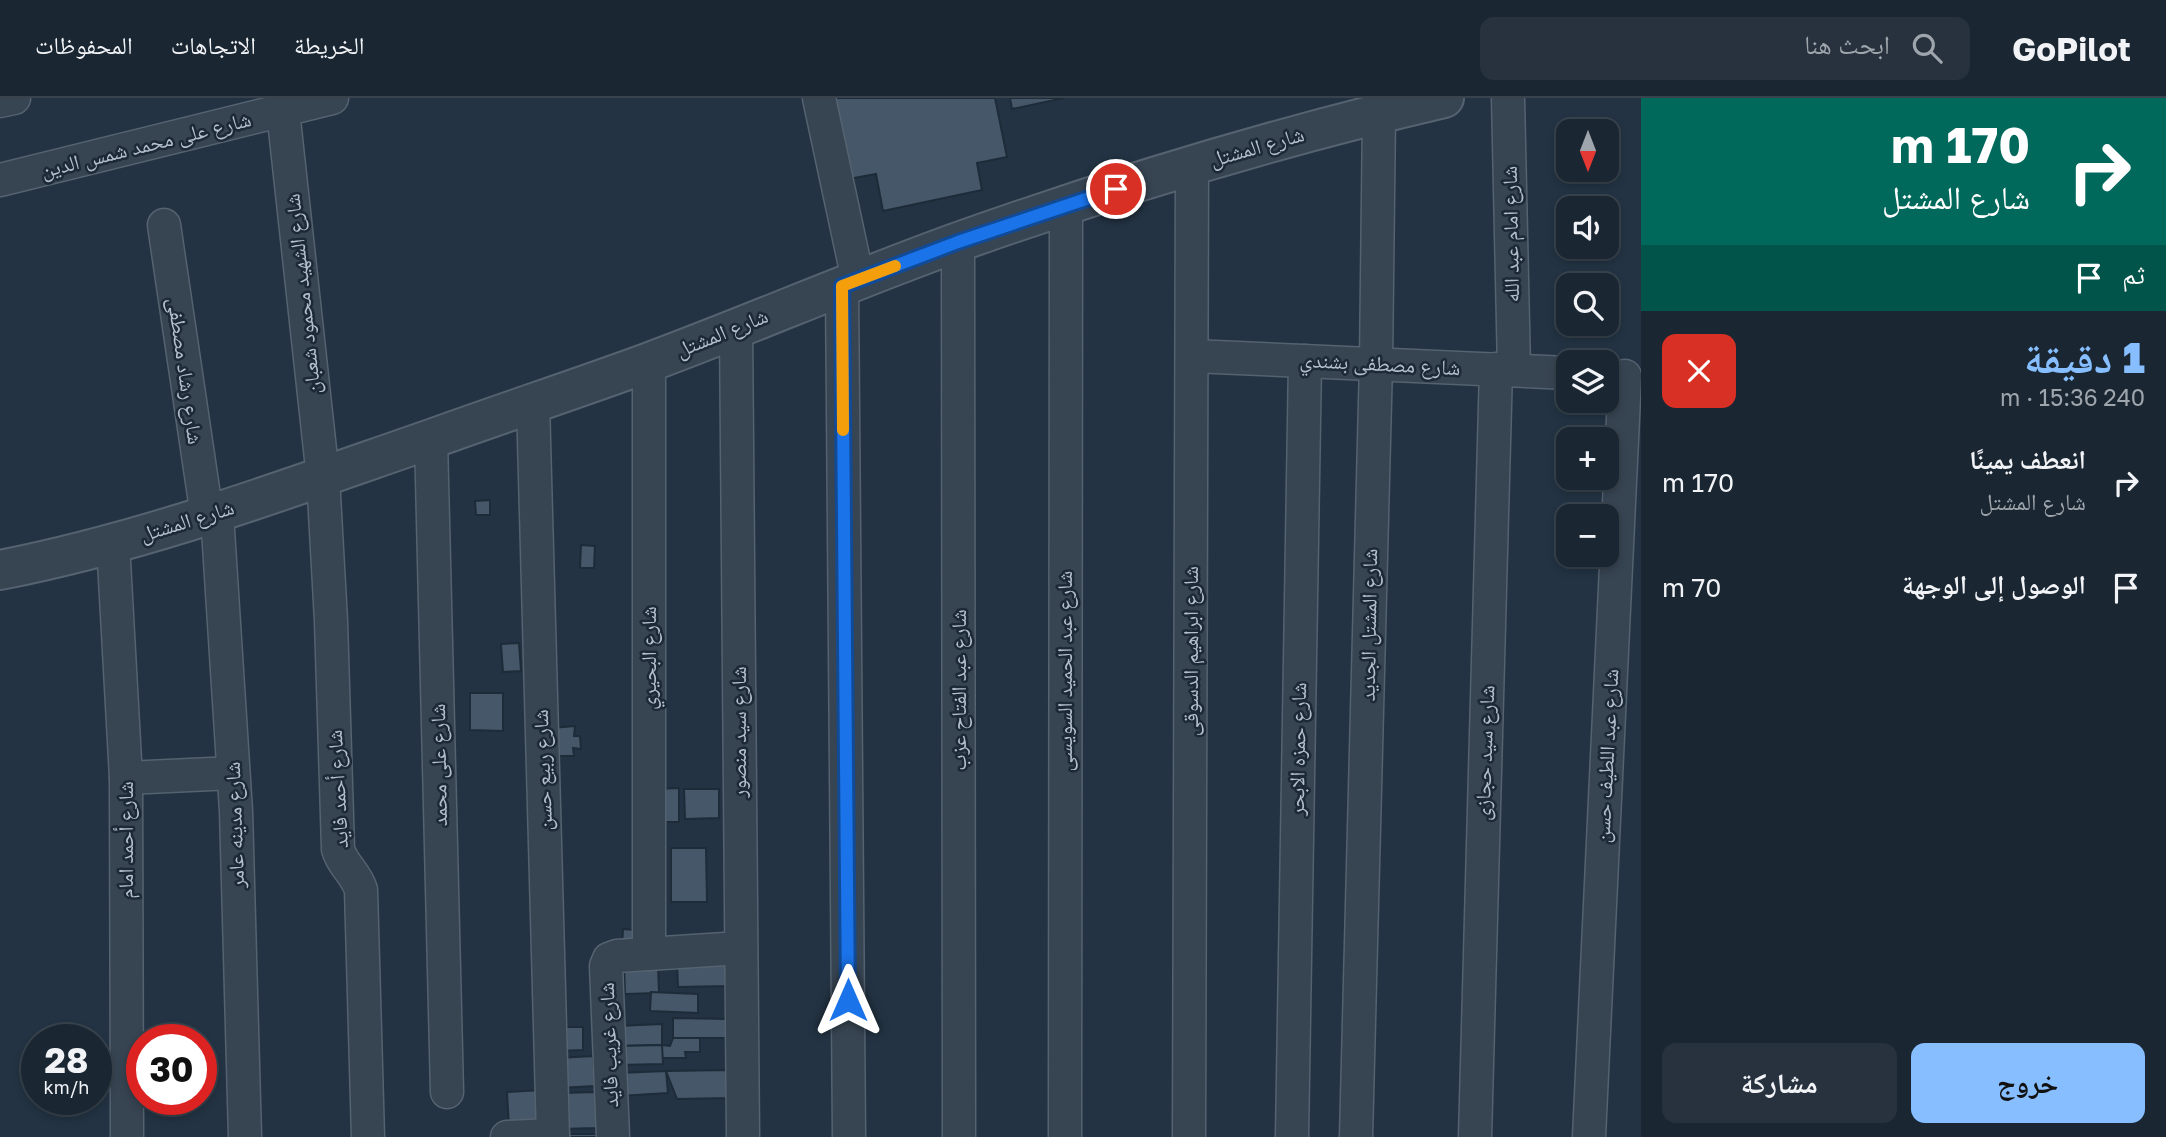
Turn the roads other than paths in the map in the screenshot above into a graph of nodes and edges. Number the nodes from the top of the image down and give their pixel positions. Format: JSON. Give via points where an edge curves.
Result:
{"nodes":[{"id":1,"x":14,"y":98,"type":"edge"},
{"id":2,"x":332,"y":98,"type":"edge"},
{"id":3,"x":819,"y":98,"type":"edge"},
{"id":4,"x":1444,"y":98,"type":"edge"},
{"id":5,"x":1508,"y":98,"type":"edge"},
{"id":6,"x":0,"y":101,"type":"edge"},
{"id":7,"x":283,"y":111,"type":"junction"},
{"id":8,"x":1379,"y":113,"type":"junction"},
{"id":9,"x":1192,"y":165,"type":"junction"},
{"id":10,"x":0,"y":180,"type":"edge"},
{"id":11,"x":1066,"y":205,"type":"junction"},
{"id":12,"x":164,"y":225,"type":"dead end"},
{"id":13,"x":958,"y":242,"type":"junction"},
{"id":14,"x":850,"y":283,"type":"junction"},
{"id":15,"x":736,"y":328,"type":"junction"},
{"id":16,"x":1193,"y":356,"type":"junction"},
{"id":17,"x":1305,"y":361,"type":"junction"},
{"id":18,"x":649,"y":362,"type":"junction"},
{"id":19,"x":1376,"y":363,"type":"junction"},
{"id":20,"x":1505,"y":370,"type":"junction"},
{"id":21,"x":1556,"y":372,"type":"edge"},
{"id":22,"x":1624,"y":376,"type":"edge"},
{"id":23,"x":533,"y":403,"type":"junction"},
{"id":24,"x":431,"y":439,"type":"junction"},
{"id":25,"x":323,"y":477,"type":"junction"},
{"id":26,"x":212,"y":515,"type":"junction"},
{"id":27,"x":113,"y":543,"type":"junction"},
{"id":28,"x":0,"y":570,"type":"edge"},
{"id":29,"x":233,"y":773,"type":"junction"},
{"id":30,"x":126,"y":778,"type":"junction"},
{"id":31,"x":740,"y":948,"type":"junction"},
{"id":32,"x":649,"y":954,"type":"junction"},
{"id":33,"x":447,"y":1092,"type":"dead end"},
{"id":34,"x":553,"y":1136,"type":"edge"},
{"id":35,"x":127,"y":1137,"type":"edge"},
{"id":36,"x":245,"y":1137,"type":"edge"},
{"id":37,"x":368,"y":1137,"type":"edge"},
{"id":38,"x":507,"y":1137,"type":"edge"},
{"id":39,"x":613,"y":1137,"type":"edge"},
{"id":40,"x":743,"y":1137,"type":"edge"},
{"id":41,"x":849,"y":1137,"type":"edge"},
{"id":42,"x":960,"y":1137,"type":"edge"},
{"id":43,"x":1065,"y":1137,"type":"edge"},
{"id":44,"x":1189,"y":1137,"type":"edge"},
{"id":45,"x":1292,"y":1137,"type":"edge"},
{"id":46,"x":1356,"y":1137,"type":"edge"},
{"id":47,"x":1475,"y":1137,"type":"edge"},
{"id":48,"x":1589,"y":1137,"type":"edge"}],
"edges":[{"from":1,"to":6,"type":"street"},
{"from":2,"to":7,"type":"street","name":"شارع على محمد شمس الدين"},
{"from":3,"to":14,"type":"street"},
{"from":4,"to":8,"type":"street","name":"شارع المشتل"},
{"from":5,"to":20,"type":"street","name":"شارع امام عبد الله"},
{"from":7,"to":10,"type":"street","name":"شارع على محمد شمس الدين"},
{"from":7,"to":25,"type":"street","name":"شارع الشهيد محمود شعبان"},
{"from":8,"to":9,"type":"street","name":"شارع المشتل"},
{"from":8,"to":19,"type":"street","name":"شارع المشتل الجديد"},
{"from":9,"to":11,"type":"street","name":"شارع المشتل"},
{"from":9,"to":16,"type":"street","name":"شارع ابراهيم الدسوقى"},
{"from":11,"to":13,"type":"street","name":"شارع المشتل"},
{"from":11,"to":43,"type":"street","name":"شارع عبد الحميد السويسى"},
{"from":12,"to":26,"type":"street","name":"شارع رشاد مصطفى"},
{"from":13,"to":14,"type":"street","name":"شارع المشتل"},
{"from":13,"to":42,"type":"street","name":"شارع عبد الفتاح عزب"},
{"from":14,"to":15,"type":"street","name":"شارع المشتل"},
{"from":14,"to":41,"type":"street"},
{"from":15,"to":18,"type":"street","name":"شارع المشتل"},
{"from":15,"to":31,"type":"street","name":"شارع سيد منصور"},
{"from":16,"to":17,"type":"street","name":"شارع مصطفى بشندي"},
{"from":16,"to":44,"type":"street","name":"شارع ابراهيم الدسوقى"},
{"from":17,"to":19,"type":"street","name":"شارع مصطفى بشندي"},
{"from":17,"to":45,"type":"street","name":"شارع حمزه الابحر"},
{"from":18,"to":23,"type":"street","name":"شارع المشتل"},
{"from":18,"to":32,"type":"street","name":"شارع البحيري"},
{"from":19,"to":20,"type":"street","name":"شارع مصطفى بشندي"},
{"from":19,"to":46,"type":"street","name":"شارع المشتل الجديد"},
{"from":20,"to":21,"type":"street","name":"شارع مصطفى بشندي"},
{"from":20,"to":47,"type":"street","name":"شارع سيد حجازى"},
{"from":22,"to":48,"type":"street","name":"شارع عبد اللطيف حسن"},
{"from":23,"to":24,"type":"street","name":"شارع المشتل"},
{"from":23,"to":34,"type":"street","name":"شارع ربيع حسن"},
{"from":24,"to":25,"type":"street","name":"شارع المشتل"},
{"from":24,"to":33,"type":"street","name":"شارع على محمد"},
{"from":25,"to":26,"type":"street","name":"شارع المشتل"},
{"from":25,"to":37,"type":"street","name":"شارع أحمد فايد","via":[[338,849],[361,890]]},
{"from":26,"to":27,"type":"street","name":"شارع المشتل"},
{"from":26,"to":29,"type":"street","name":"شارع مدينه عامر"},
{"from":27,"to":28,"type":"street","name":"شارع المشتل"},
{"from":27,"to":30,"type":"street","name":"شارع أحمد امام"},
{"from":29,"to":30,"type":"street"},
{"from":29,"to":36,"type":"street","name":"شارع مدينه عامر"},
{"from":30,"to":35,"type":"street","name":"شارع أحمد امام"},
{"from":31,"to":32,"type":"street","name":"شارع غريب فايد"},
{"from":31,"to":40,"type":"street","name":"شارع سيد منصور"},
{"from":32,"to":39,"type":"street","name":"شارع غريب فايد","via":[[617,956],[607,962]]},
{"from":34,"to":38,"type":"street"}]}
